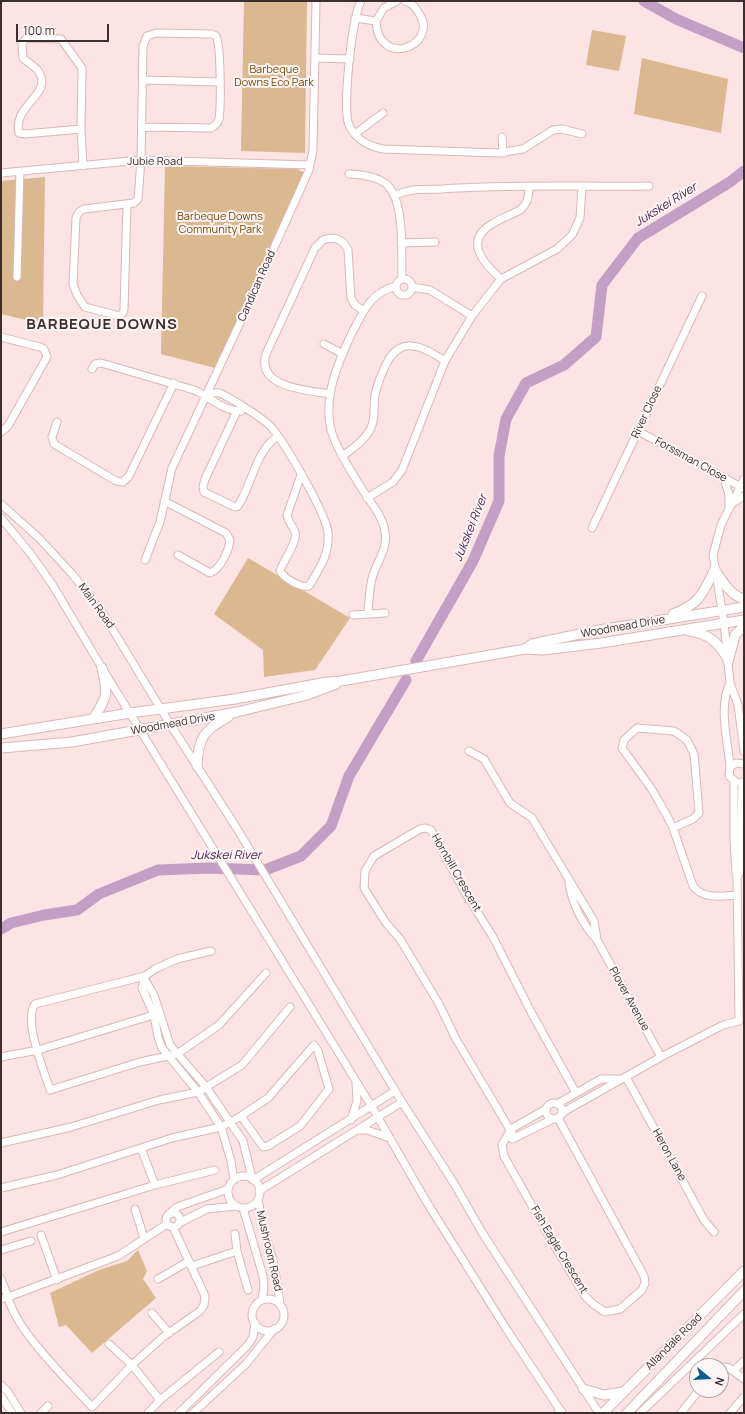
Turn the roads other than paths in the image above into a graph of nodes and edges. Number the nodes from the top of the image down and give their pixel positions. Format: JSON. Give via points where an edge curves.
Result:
{"nodes":[{"id":1,"x":316,"y":1,"type":"edge"},
{"id":2,"x":361,"y":1,"type":"edge"},
{"id":3,"x":397,"y":1,"type":"edge"},
{"id":4,"x":405,"y":1,"type":"edge"},
{"id":5,"x":355,"y":18,"type":"junction"},
{"id":6,"x":376,"y":21,"type":"junction"},
{"id":7,"x":315,"y":58,"type":"junction"},
{"id":8,"x":350,"y":59,"type":"junction"},
{"id":9,"x":143,"y":80,"type":"junction"},
{"id":10,"x":219,"y":82,"type":"junction"},
{"id":11,"x":383,"y":113,"type":"dead end"},
{"id":12,"x":142,"y":127,"type":"junction"},
{"id":13,"x":81,"y":129,"type":"junction"},
{"id":14,"x":354,"y":134,"type":"junction"},
{"id":15,"x":582,"y":134,"type":"dead end"},
{"id":16,"x":502,"y":137,"type":"dead end"},
{"id":17,"x":503,"y":153,"type":"junction"},
{"id":18,"x":141,"y":160,"type":"junction"},
{"id":19,"x":310,"y":165,"type":"junction"},
{"id":20,"x":83,"y":166,"type":"junction"},
{"id":21,"x":20,"y":171,"type":"junction"},
{"id":22,"x":1,"y":173,"type":"edge"},
{"id":23,"x":349,"y":174,"type":"dead end"},
{"id":24,"x":529,"y":186,"type":"junction"},
{"id":25,"x":649,"y":186,"type":"dead end"},
{"id":26,"x":582,"y":187,"type":"junction"},
{"id":27,"x":394,"y":195,"type":"junction"},
{"id":28,"x":127,"y":204,"type":"junction"},
{"id":29,"x":435,"y":242,"type":"dead end"},
{"id":30,"x":401,"y":243,"type":"junction"},
{"id":31,"x":17,"y":277,"type":"dead end"},
{"id":32,"x":402,"y":279,"type":"junction"},
{"id":33,"x":502,"y":279,"type":"junction"},
{"id":34,"x":396,"y":286,"type":"junction"},
{"id":35,"x":412,"y":287,"type":"junction"},
{"id":36,"x":702,"y":296,"type":"dead end"},
{"id":37,"x":364,"y":311,"type":"junction"},
{"id":38,"x":472,"y":316,"type":"junction"},
{"id":39,"x":1,"y":337,"type":"edge"},
{"id":40,"x":324,"y":344,"type":"dead end"},
{"id":41,"x":343,"y":354,"type":"junction"},
{"id":42,"x":445,"y":361,"type":"junction"},
{"id":43,"x":92,"y":369,"type":"dead end"},
{"id":44,"x":174,"y":383,"type":"junction"},
{"id":45,"x":330,"y":394,"type":"junction"},
{"id":46,"x":207,"y":395,"type":"junction"},
{"id":47,"x":247,"y":410,"type":"junction"},
{"id":48,"x":237,"y":411,"type":"junction"},
{"id":49,"x":57,"y":422,"type":"dead end"},
{"id":50,"x":638,"y":431,"type":"junction"},
{"id":51,"x":1,"y":432,"type":"edge"},
{"id":52,"x":278,"y":436,"type":"junction"},
{"id":53,"x":343,"y":456,"type":"junction"},
{"id":54,"x":301,"y":474,"type":"junction"},
{"id":55,"x":724,"y":478,"type":"junction"},
{"id":56,"x":744,"y":478,"type":"edge"},
{"id":57,"x":742,"y":487,"type":"edge"},
{"id":58,"x":744,"y":496,"type":"edge"},
{"id":59,"x":368,"y":498,"type":"junction"},
{"id":60,"x":164,"y":500,"type":"junction"},
{"id":61,"x":1,"y":504,"type":"edge"},
{"id":62,"x":730,"y":506,"type":"junction"},
{"id":63,"x":1,"y":518,"type":"edge"},
{"id":64,"x":592,"y":528,"type":"dead end"},
{"id":65,"x":178,"y":555,"type":"dead end"},
{"id":66,"x":145,"y":560,"type":"dead end"},
{"id":67,"x":715,"y":570,"type":"junction"},
{"id":68,"x":744,"y":599,"type":"edge"},
{"id":69,"x":744,"y":607,"type":"edge"},
{"id":70,"x":722,"y":609,"type":"junction"},
{"id":71,"x":385,"y":613,"type":"dead end"},
{"id":72,"x":368,"y":614,"type":"junction"},
{"id":73,"x":353,"y":616,"type":"dead end"},
{"id":74,"x":744,"y":620,"type":"edge"},
{"id":75,"x":651,"y":622,"type":"junction"},
{"id":76,"x":724,"y":623,"type":"junction"},
{"id":77,"x":744,"y":626,"type":"edge"},
{"id":78,"x":682,"y":630,"type":"junction"},
{"id":79,"x":525,"y":649,"type":"junction"},
{"id":80,"x":728,"y":660,"type":"junction"},
{"id":81,"x":102,"y":668,"type":"junction"},
{"id":82,"x":341,"y":681,"type":"junction"},
{"id":83,"x":730,"y":683,"type":"junction"},
{"id":84,"x":162,"y":710,"type":"junction"},
{"id":85,"x":237,"y":712,"type":"junction"},
{"id":86,"x":130,"y":713,"type":"junction"},
{"id":87,"x":93,"y":719,"type":"junction"},
{"id":88,"x":170,"y":724,"type":"junction"},
{"id":89,"x":141,"y":730,"type":"junction"},
{"id":90,"x":1,"y":734,"type":"edge"},
{"id":91,"x":1,"y":748,"type":"edge"},
{"id":92,"x":469,"y":751,"type":"dead end"},
{"id":93,"x":744,"y":751,"type":"edge"},
{"id":94,"x":744,"y":764,"type":"edge"},
{"id":95,"x":197,"y":766,"type":"junction"},
{"id":96,"x":730,"y":767,"type":"junction"},
{"id":97,"x":734,"y":781,"type":"junction"},
{"id":98,"x":743,"y":781,"type":"edge"},
{"id":99,"x":672,"y":828,"type":"junction"},
{"id":100,"x":738,"y":878,"type":"junction"},
{"id":101,"x":737,"y":896,"type":"junction"},
{"id":102,"x":211,"y":951,"type":"dead end"},
{"id":103,"x":266,"y":973,"type":"dead end"},
{"id":104,"x":145,"y":978,"type":"junction"},
{"id":105,"x":290,"y":1007,"type":"dead end"},
{"id":106,"x":157,"y":1014,"type":"junction"},
{"id":107,"x":742,"y":1023,"type":"edge"},
{"id":108,"x":38,"y":1050,"type":"junction"},
{"id":109,"x":177,"y":1054,"type":"junction"},
{"id":110,"x":1,"y":1057,"type":"edge"},
{"id":111,"x":169,"y":1057,"type":"junction"},
{"id":112,"x":661,"y":1057,"type":"junction"},
{"id":113,"x":623,"y":1078,"type":"junction"},
{"id":114,"x":356,"y":1082,"type":"junction"},
{"id":115,"x":206,"y":1087,"type":"junction"},
{"id":116,"x":395,"y":1091,"type":"junction"},
{"id":117,"x":198,"y":1092,"type":"junction"},
{"id":118,"x":576,"y":1092,"type":"junction"},
{"id":119,"x":402,"y":1102,"type":"junction"},
{"id":120,"x":557,"y":1104,"type":"junction"},
{"id":121,"x":372,"y":1107,"type":"junction"},
{"id":122,"x":546,"y":1109,"type":"junction"},
{"id":123,"x":241,"y":1116,"type":"junction"},
{"id":124,"x":378,"y":1117,"type":"junction"},
{"id":125,"x":557,"y":1117,"type":"junction"},
{"id":126,"x":351,"y":1120,"type":"junction"},
{"id":127,"x":230,"y":1122,"type":"junction"},
{"id":128,"x":221,"y":1127,"type":"junction"},
{"id":129,"x":511,"y":1129,"type":"junction"},
{"id":130,"x":358,"y":1130,"type":"junction"},
{"id":131,"x":390,"y":1138,"type":"junction"},
{"id":132,"x":515,"y":1138,"type":"junction"},
{"id":133,"x":506,"y":1140,"type":"junction"},
{"id":134,"x":1,"y":1143,"type":"edge"},
{"id":135,"x":142,"y":1148,"type":"junction"},
{"id":136,"x":215,"y":1170,"type":"dead end"},
{"id":137,"x":253,"y":1179,"type":"junction"},
{"id":138,"x":234,"y":1180,"type":"junction"},
{"id":139,"x":155,"y":1185,"type":"junction"},
{"id":140,"x":1,"y":1188,"type":"edge"},
{"id":141,"x":228,"y":1189,"type":"junction"},
{"id":142,"x":214,"y":1194,"type":"junction"},
{"id":143,"x":259,"y":1195,"type":"junction"},
{"id":144,"x":216,"y":1207,"type":"junction"},
{"id":145,"x":239,"y":1207,"type":"junction"},
{"id":146,"x":135,"y":1209,"type":"dead end"},
{"id":147,"x":170,"y":1212,"type":"junction"},
{"id":148,"x":173,"y":1225,"type":"junction"},
{"id":149,"x":1,"y":1232,"type":"edge"},
{"id":150,"x":714,"y":1232,"type":"dead end"},
{"id":151,"x":235,"y":1234,"type":"dead end"},
{"id":152,"x":41,"y":1235,"type":"dead end"},
{"id":153,"x":144,"y":1238,"type":"junction"},
{"id":154,"x":31,"y":1241,"type":"dead end"},
{"id":155,"x":1,"y":1250,"type":"edge"},
{"id":156,"x":237,"y":1251,"type":"junction"},
{"id":157,"x":191,"y":1263,"type":"junction"},
{"id":158,"x":744,"y":1271,"type":"edge"},
{"id":159,"x":1,"y":1279,"type":"edge"},
{"id":160,"x":158,"y":1279,"type":"dead end"},
{"id":161,"x":57,"y":1280,"type":"junction"},
{"id":162,"x":248,"y":1290,"type":"dead end"},
{"id":163,"x":744,"y":1292,"type":"edge"},
{"id":164,"x":5,"y":1298,"type":"edge"},
{"id":165,"x":262,"y":1300,"type":"junction"},
{"id":166,"x":280,"y":1304,"type":"junction"},
{"id":167,"x":152,"y":1313,"type":"dead end"},
{"id":168,"x":744,"y":1314,"type":"edge"},
{"id":169,"x":254,"y":1323,"type":"junction"},
{"id":170,"x":274,"y":1329,"type":"junction"},
{"id":171,"x":169,"y":1333,"type":"junction"},
{"id":172,"x":109,"y":1344,"type":"dead end"},
{"id":173,"x":219,"y":1352,"type":"dead end"},
{"id":174,"x":744,"y":1360,"type":"edge"},
{"id":175,"x":132,"y":1365,"type":"junction"},
{"id":176,"x":729,"y":1369,"type":"edge"},
{"id":177,"x":733,"y":1371,"type":"junction"},
{"id":178,"x":744,"y":1379,"type":"edge"},
{"id":179,"x":1,"y":1385,"type":"edge"},
{"id":180,"x":583,"y":1389,"type":"junction"},
{"id":181,"x":623,"y":1392,"type":"junction"},
{"id":182,"x":1,"y":1396,"type":"edge"},
{"id":183,"x":744,"y":1397,"type":"edge"},
{"id":184,"x":693,"y":1398,"type":"edge"},
{"id":185,"x":160,"y":1400,"type":"junction"},
{"id":186,"x":48,"y":1406,"type":"dead end"},
{"id":187,"x":20,"y":1410,"type":"edge"},
{"id":188,"x":93,"y":1410,"type":"edge"},
{"id":189,"x":10,"y":1412,"type":"edge"},
{"id":190,"x":561,"y":1412,"type":"edge"},
{"id":191,"x":40,"y":1413,"type":"edge"},
{"id":192,"x":148,"y":1413,"type":"edge"},
{"id":193,"x":179,"y":1413,"type":"edge"},
{"id":194,"x":193,"y":1413,"type":"edge"},
{"id":195,"x":598,"y":1413,"type":"edge"},
{"id":196,"x":603,"y":1413,"type":"edge"},
{"id":197,"x":627,"y":1413,"type":"edge"},
{"id":198,"x":640,"y":1413,"type":"edge"},
{"id":199,"x":681,"y":1413,"type":"edge"},
{"id":200,"x":730,"y":1413,"type":"edge"}],
"edges":[{"from":1,"to":7,"type":"street","name":"Candican Road"},
{"from":2,"to":5,"type":"street"},
{"from":3,"to":6,"type":"street","via":[[384,8]]},
{"from":4,"to":6,"type":"street","via":[[416,7],[424,23],[424,32],[409,46],[398,50],[388,47],[379,33]]},
{"from":5,"to":6,"type":"street"},
{"from":5,"to":8,"type":"street"},
{"from":7,"to":8,"type":"street"},
{"from":7,"to":19,"type":"street","name":"Candican Road","via":[[313,150]]},
{"from":8,"to":14,"type":"street","via":[[346,110]]},
{"from":9,"to":10,"type":"street"},
{"from":9,"to":10,"type":"street","via":[[143,46],[145,39],[151,34],[212,34],[216,36],[219,44]]},
{"from":9,"to":12,"type":"street"},
{"from":10,"to":12,"type":"street","via":[[219,119],[214,127]]},
{"from":11,"to":14,"type":"street"},
{"from":12,"to":18,"type":"street"},
{"from":13,"to":13,"type":"street","via":[[19,133],[19,116],[37,95],[42,83],[39,73],[23,58],[22,43],[27,38],[61,38],[81,66]]},
{"from":13,"to":20,"type":"street"},
{"from":14,"to":17,"type":"street","via":[[370,146],[383,149]]},
{"from":15,"to":17,"type":"street","via":[[553,130],[523,149]]},
{"from":16,"to":17,"type":"street"},
{"from":18,"to":19,"type":"street","name":"Jubie Road"},
{"from":18,"to":20,"type":"street","name":"Jubie Road"},
{"from":18,"to":28,"type":"street","via":[[138,199],[134,204]]},
{"from":19,"to":46,"type":"street","name":"Candican Road"},
{"from":20,"to":21,"type":"street","name":"Jubie Road"},
{"from":21,"to":22,"type":"street","name":"Jubie Road"},
{"from":21,"to":31,"type":"street"},
{"from":23,"to":27,"type":"street","via":[[377,180],[385,184]]},
{"from":24,"to":26,"type":"street"},
{"from":24,"to":27,"type":"street","via":[[413,189]]},
{"from":24,"to":33,"type":"street","via":[[525,206],[486,228],[479,239],[479,254],[485,264]]},
{"from":25,"to":26,"type":"street"},
{"from":26,"to":33,"type":"street","via":[[580,218],[572,235],[557,249]]},
{"from":27,"to":30,"type":"street","via":[[400,217]]},
{"from":28,"to":28,"type":"street","via":[[84,209],[78,214],[75,228],[73,284],[77,295],[85,307],[119,316],[124,309]]},
{"from":29,"to":30,"type":"street"},
{"from":30,"to":32,"type":"street"},
{"from":32,"to":34,"type":"street"},
{"from":32,"to":35,"type":"street","via":[[409,280]]},
{"from":33,"to":38,"type":"street"},
{"from":34,"to":35,"type":"street","via":[[399,293],[404,295],[408,294]]},
{"from":34,"to":37,"type":"street","via":[[379,293]]},
{"from":35,"to":38,"type":"street","via":[[424,288]]},
{"from":36,"to":50,"type":"street","name":"River Close"},
{"from":37,"to":41,"type":"street"},
{"from":37,"to":45,"type":"street","via":[[355,305],[351,298],[348,250],[344,243],[337,238],[323,240],[315,248],[266,354],[264,366],[268,375],[282,384]]},
{"from":38,"to":42,"type":"street"},
{"from":39,"to":51,"type":"street","via":[[40,347],[44,349],[47,357],[8,426]]},
{"from":40,"to":41,"type":"street"},
{"from":41,"to":45,"type":"street"},
{"from":42,"to":53,"type":"street","via":[[416,346],[404,346],[394,352],[377,386],[372,427],[362,440]]},
{"from":42,"to":59,"type":"street","via":[[402,470],[393,482]]},
{"from":43,"to":44,"type":"street","via":[[95,364],[101,363]]},
{"from":44,"to":46,"type":"street"},
{"from":44,"to":49,"type":"street","via":[[129,476],[123,482],[116,481],[54,444],[52,438]]},
{"from":45,"to":53,"type":"street","via":[[331,430]]},
{"from":46,"to":47,"type":"street","via":[[217,393],[232,399]]},
{"from":46,"to":48,"type":"street","via":[[227,408]]},
{"from":46,"to":60,"type":"street","name":"Candican Road","via":[[172,468]]},
{"from":47,"to":48,"type":"street"},
{"from":47,"to":52,"type":"street","via":[[271,427]]},
{"from":48,"to":52,"type":"street","via":[[205,479],[204,492],[235,507],[238,506],[264,450]]},
{"from":50,"to":55,"type":"street","name":"Forssman Close"},
{"from":50,"to":64,"type":"street","name":"River Close"},
{"from":52,"to":54,"type":"street"},
{"from":53,"to":59,"type":"street"},
{"from":54,"to":54,"type":"street","via":[[325,519],[328,533],[325,558],[309,586],[304,587],[282,575],[280,571],[294,541],[295,531],[287,515]]},
{"from":55,"to":57,"type":"street","name":"Forssman Close"},
{"from":55,"to":62,"type":"street"},
{"from":56,"to":57,"type":"street"},
{"from":57,"to":62,"type":"street"},
{"from":58,"to":62,"type":"street"},
{"from":59,"to":72,"type":"street","via":[[381,519],[386,537],[371,585]]},
{"from":60,"to":65,"type":"street","via":[[226,533],[230,540],[228,549],[215,570],[210,573]]},
{"from":60,"to":66,"type":"street","name":"Candican Road","via":[[156,534]]},
{"from":61,"to":84,"type":"street","name":"Main Road","via":[[39,538],[102,612]]},
{"from":62,"to":67,"type":"street","via":[[714,547]]},
{"from":63,"to":81,"type":"street","via":[[52,584]]},
{"from":67,"to":68,"type":"main road","via":[[728,589]]},
{"from":67,"to":70,"type":"street"},
{"from":67,"to":75,"type":"main road","via":[[698,601],[686,609]]},
{"from":69,"to":70,"type":"main road","name":"Woodmead Drive"},
{"from":70,"to":75,"type":"main road","name":"Woodmead Drive"},
{"from":70,"to":76,"type":"street"},
{"from":71,"to":72,"type":"street"},
{"from":72,"to":73,"type":"street"},
{"from":74,"to":76,"type":"main road","name":"Woodmead Drive"},
{"from":75,"to":79,"type":"main road","name":"Woodmead Drive","via":[[532,644]]},
{"from":76,"to":78,"type":"main road","name":"Woodmead Drive"},
{"from":76,"to":80,"type":"street"},
{"from":77,"to":80,"type":"main road","via":[[735,635]]},
{"from":78,"to":79,"type":"main road","name":"Woodmead Drive","via":[[543,650]]},
{"from":78,"to":80,"type":"main road","via":[[709,636],[719,645]]},
{"from":79,"to":82,"type":"main road","name":"Woodmead Drive"},
{"from":80,"to":83,"type":"street"},
{"from":81,"to":86,"type":"street"},
{"from":81,"to":87,"type":"main road","via":[[105,702]]},
{"from":82,"to":84,"type":"main road","name":"Woodmead Drive"},
{"from":82,"to":85,"type":"main road","name":"Woodmead Drive","via":[[308,695]]},
{"from":83,"to":93,"type":"street","via":[[738,706]]},
{"from":83,"to":96,"type":"street","via":[[724,706]]},
{"from":84,"to":86,"type":"main road","name":"Woodmead Drive"},
{"from":84,"to":88,"type":"street","name":"Main Road"},
{"from":85,"to":88,"type":"main road","name":"Woodmead Drive"},
{"from":85,"to":95,"type":"main road","via":[[215,724],[201,739]]},
{"from":86,"to":87,"type":"main road","name":"Woodmead Drive"},
{"from":86,"to":89,"type":"street"},
{"from":87,"to":90,"type":"main road","name":"Woodmead Drive"},
{"from":88,"to":89,"type":"main road","name":"Woodmead Drive"},
{"from":88,"to":95,"type":"street","name":"Main Road"},
{"from":89,"to":91,"type":"main road","name":"Woodmead Drive","via":[[72,742]]},
{"from":89,"to":114,"type":"street"},
{"from":92,"to":112,"type":"street","name":"Plover Avenue","via":[[484,759],[510,803],[532,818],[594,921],[597,940]]},
{"from":94,"to":96,"type":"street","via":[[736,763]]},
{"from":95,"to":116,"type":"street","name":"Main Road"},
{"from":96,"to":97,"type":"street","via":[[729,776]]},
{"from":97,"to":98,"type":"street"},
{"from":97,"to":100,"type":"street","via":[[734,855]]},
{"from":98,"to":100,"type":"street"},
{"from":99,"to":99,"type":"street","via":[[652,788],[622,748],[624,740],[637,728],[674,731],[687,740],[694,754],[699,813],[693,819]]},
{"from":99,"to":101,"type":"street","via":[[690,882],[696,890],[708,895]]},
{"from":100,"to":101,"type":"street"},
{"from":101,"to":107,"type":"street"},
{"from":102,"to":104,"type":"street","via":[[176,959],[155,969]]},
{"from":103,"to":109,"type":"street","via":[[219,1025]]},
{"from":104,"to":106,"type":"street","via":[[142,988]]},
{"from":104,"to":108,"type":"street","via":[[35,1004],[31,1019]]},
{"from":105,"to":115,"type":"street","via":[[242,1065]]},
{"from":106,"to":108,"type":"street"},
{"from":106,"to":109,"type":"street","via":[[168,1041]]},
{"from":106,"to":111,"type":"street","via":[[160,1043]]},
{"from":107,"to":112,"type":"street","via":[[723,1025]]},
{"from":108,"to":110,"type":"street"},
{"from":108,"to":111,"type":"street","via":[[50,1090],[140,1062]]},
{"from":109,"to":111,"type":"street"},
{"from":109,"to":115,"type":"street"},
{"from":111,"to":117,"type":"street"},
{"from":112,"to":113,"type":"street"},
{"from":113,"to":118,"type":"street","via":[[602,1079]]},
{"from":113,"to":125,"type":"street"},
{"from":113,"to":150,"type":"street","name":"Heron Lane","via":[[704,1220]]},
{"from":114,"to":121,"type":"street"},
{"from":114,"to":126,"type":"street","via":[[357,1101]]},
{"from":115,"to":117,"type":"street"},
{"from":115,"to":127,"type":"street"},
{"from":116,"to":119,"type":"street","name":"Main Road"},
{"from":116,"to":121,"type":"street"},
{"from":117,"to":128,"type":"street"},
{"from":117,"to":134,"type":"street","via":[[159,1100],[71,1127]]},
{"from":118,"to":120,"type":"street"},
{"from":118,"to":129,"type":"street","name":"Hornbill Crescent","via":[[531,1012],[513,973],[432,832],[426,828],[420,829],[374,856],[365,871],[364,888],[386,923],[400,939],[439,1004],[456,1039]]},
{"from":119,"to":124,"type":"street"},
{"from":119,"to":180,"type":"street","name":"Main Road","via":[[533,1314]]},
{"from":120,"to":122,"type":"street","via":[[552,1103]]},
{"from":120,"to":125,"type":"street","via":[[561,1110]]},
{"from":121,"to":124,"type":"street"},
{"from":121,"to":126,"type":"street"},
{"from":122,"to":125,"type":"street","via":[[546,1114]]},
{"from":122,"to":129,"type":"street"},
{"from":123,"to":123,"type":"street","via":[[263,1147],[300,1126],[329,1089],[314,1045],[268,1098]]},
{"from":123,"to":127,"type":"street"},
{"from":124,"to":130,"type":"street"},
{"from":124,"to":131,"type":"street"},
{"from":125,"to":132,"type":"street"},
{"from":125,"to":133,"type":"street","name":"Fish Eagle Crescent","via":[[645,1278],[639,1293],[616,1311],[605,1312],[585,1296],[504,1156],[502,1147]]},
{"from":126,"to":137,"type":"street"},
{"from":127,"to":128,"type":"street"},
{"from":127,"to":137,"type":"street","via":[[243,1141]]},
{"from":128,"to":135,"type":"street"},
{"from":128,"to":138,"type":"street"},
{"from":129,"to":132,"type":"street","name":"Hornbill Crescent"},
{"from":129,"to":133,"type":"street","name":"Fish Eagle Crescent"},
{"from":130,"to":131,"type":"street","via":[[367,1130]]},
{"from":130,"to":143,"type":"street"},
{"from":131,"to":190,"type":"street","via":[[449,1238]]},
{"from":132,"to":133,"type":"street"},
{"from":135,"to":139,"type":"street"},
{"from":135,"to":140,"type":"street","via":[[57,1175]]},
{"from":136,"to":139,"type":"street"},
{"from":137,"to":138,"type":"street","via":[[241,1176]]},
{"from":137,"to":143,"type":"street"},
{"from":138,"to":141,"type":"street"},
{"from":139,"to":149,"type":"street"},
{"from":141,"to":142,"type":"street"},
{"from":141,"to":145,"type":"street","via":[[229,1197]]},
{"from":142,"to":144,"type":"street"},
{"from":142,"to":147,"type":"street"},
{"from":143,"to":145,"type":"street","via":[[250,1206]]},
{"from":143,"to":166,"type":"street","name":"Mushroom Road"},
{"from":144,"to":145,"type":"street"},
{"from":144,"to":148,"type":"street"},
{"from":145,"to":165,"type":"street","name":"Mushroom Road","via":[[262,1272]]},
{"from":146,"to":153,"type":"street"},
{"from":147,"to":148,"type":"street","via":[[165,1217]]},
{"from":147,"to":148,"type":"street","via":[[179,1215]]},
{"from":148,"to":153,"type":"street"},
{"from":148,"to":157,"type":"street"},
{"from":151,"to":156,"type":"street"},
{"from":152,"to":161,"type":"street"},
{"from":153,"to":161,"type":"street","via":[[118,1256]]},
{"from":154,"to":155,"type":"street"},
{"from":156,"to":157,"type":"street"},
{"from":156,"to":162,"type":"street"},
{"from":157,"to":160,"type":"street"},
{"from":157,"to":171,"type":"street","via":[[205,1296],[204,1305],[200,1311]]},
{"from":158,"to":181,"type":"main road","name":"Allandale Road"},
{"from":159,"to":164,"type":"street"},
{"from":161,"to":164,"type":"street"},
{"from":163,"to":197,"type":"main road","name":"Allandale Road"},
{"from":164,"to":188,"type":"street","via":[[24,1331]]},
{"from":165,"to":166,"type":"street","name":"Mushroom Road","via":[[269,1299]]},
{"from":165,"to":169,"type":"street","name":"Mushroom Road","via":[[254,1308]]},
{"from":166,"to":170,"type":"street","name":"Mushroom Road","via":[[284,1318],[281,1325]]},
{"from":167,"to":171,"type":"street"},
{"from":168,"to":198,"type":"street"},
{"from":169,"to":170,"type":"street","via":[[263,1330]]},
{"from":169,"to":193,"type":"street","name":"Mushroom Road","via":[[248,1345]]},
{"from":170,"to":194,"type":"street","name":"Mushroom Road","via":[[246,1364]]},
{"from":171,"to":175,"type":"street"},
{"from":172,"to":175,"type":"street"},
{"from":173,"to":185,"type":"street"},
{"from":174,"to":177,"type":"street"},
{"from":175,"to":185,"type":"street"},
{"from":175,"to":188,"type":"street"},
{"from":176,"to":177,"type":"street"},
{"from":177,"to":178,"type":"street"},
{"from":179,"to":187,"type":"street"},
{"from":180,"to":181,"type":"main road","via":[[604,1395]]},
{"from":180,"to":195,"type":"street","name":"Main Road"},
{"from":181,"to":196,"type":"main road","name":"Allandale Road"},
{"from":182,"to":189,"type":"street"},
{"from":183,"to":200,"type":"street"},
{"from":184,"to":199,"type":"street"},
{"from":185,"to":192,"type":"street"},
{"from":186,"to":191,"type":"street"},
{"from":187,"to":189,"type":"street"}]}
